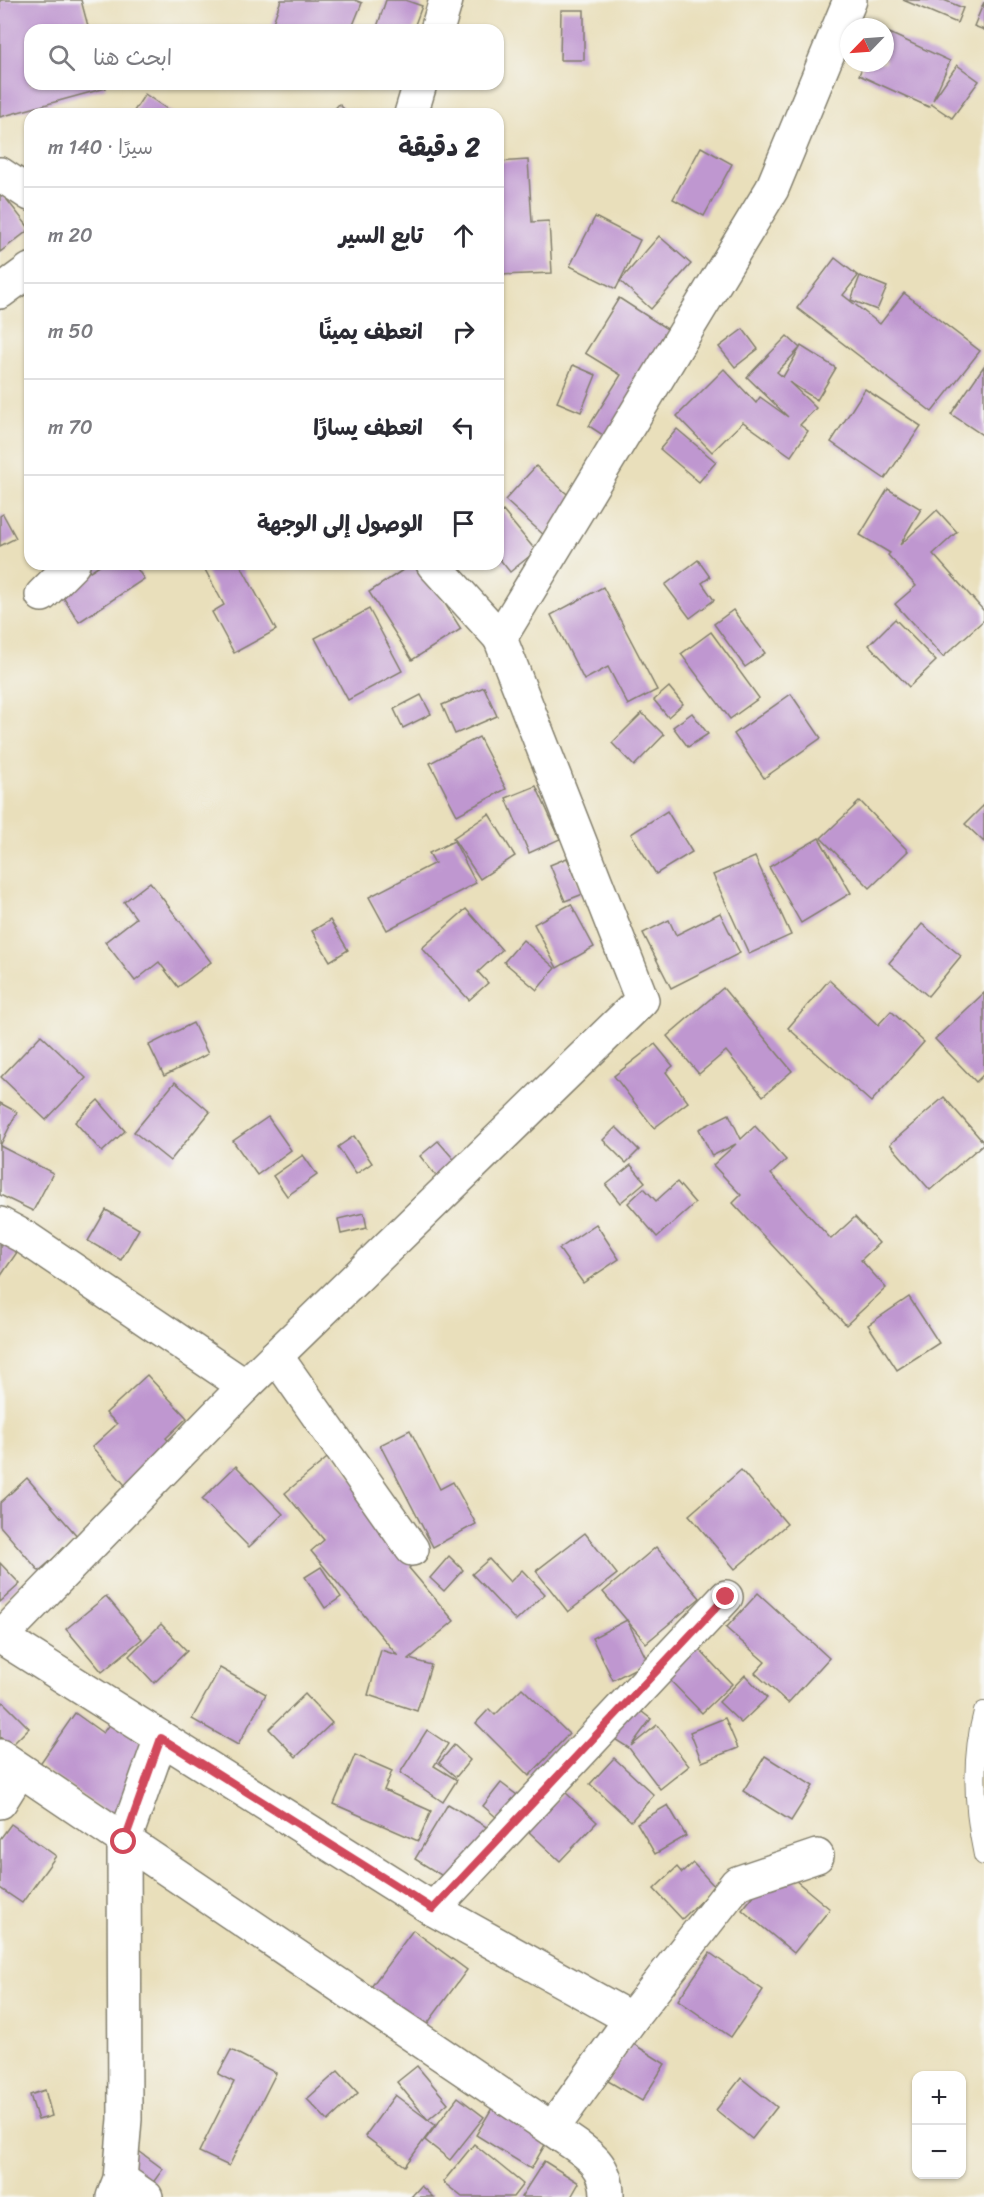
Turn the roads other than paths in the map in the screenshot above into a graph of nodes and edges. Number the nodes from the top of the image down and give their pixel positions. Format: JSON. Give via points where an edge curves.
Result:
{"nodes":[{"id":1,"x":446,"y":0,"type":"edge"},
{"id":2,"x":850,"y":0,"type":"edge"},
{"id":3,"x":439,"y":24,"type":"edge"},
{"id":4,"x":418,"y":90,"type":"edge"},
{"id":5,"x":413,"y":108,"type":"edge"},
{"id":6,"x":0,"y":174,"type":"edge"},
{"id":7,"x":24,"y":190,"type":"edge"},
{"id":8,"x":24,"y":274,"type":"edge"},
{"id":9,"x":0,"y":292,"type":"edge"},
{"id":10,"x":67,"y":570,"type":"edge"},
{"id":11,"x":438,"y":570,"type":"edge"},
{"id":12,"x":42,"y":595,"type":"dead end"},
{"id":13,"x":500,"y":638,"type":"junction"},
{"id":14,"x":0,"y":1224,"type":"edge"},
{"id":15,"x":276,"y":1356,"type":"junction"},
{"id":16,"x":245,"y":1386,"type":"junction"},
{"id":17,"x":412,"y":1549,"type":"dead end"},
{"id":18,"x":726,"y":1597,"type":"dead end"},
{"id":19,"x":1,"y":1638,"type":"edge"},
{"id":20,"x":984,"y":1712,"type":"edge"},
{"id":21,"x":161,"y":1738,"type":"junction"},
{"id":22,"x":10,"y":1763,"type":"edge"},
{"id":23,"x":0,"y":1802,"type":"edge"},
{"id":24,"x":124,"y":1842,"type":"junction"},
{"id":25,"x":817,"y":1856,"type":"dead end"},
{"id":26,"x":984,"y":1856,"type":"edge"},
{"id":27,"x":433,"y":1909,"type":"junction"},
{"id":28,"x":631,"y":2019,"type":"junction"},
{"id":29,"x":552,"y":2129,"type":"junction"},
{"id":30,"x":126,"y":2191,"type":"edge"},
{"id":31,"x":607,"y":2197,"type":"edge"}],
"edges":[{"from":1,"to":3,"type":"street"},
{"from":2,"to":13,"type":"street","via":[[772,189]]},
{"from":4,"to":5,"type":"street"},
{"from":6,"to":7,"type":"street"},
{"from":8,"to":9,"type":"street"},
{"from":10,"to":12,"type":"street"},
{"from":11,"to":13,"type":"street"},
{"from":13,"to":15,"type":"street","via":[[642,1000]]},
{"from":14,"to":16,"type":"street","via":[[27,1238]]},
{"from":15,"to":16,"type":"street"},
{"from":15,"to":17,"type":"street"},
{"from":16,"to":19,"type":"street"},
{"from":18,"to":27,"type":"street"},
{"from":19,"to":21,"type":"street"},
{"from":20,"to":26,"type":"lane","via":[[974,1773],[976,1820]]},
{"from":21,"to":24,"type":"street"},
{"from":21,"to":27,"type":"street"},
{"from":22,"to":23,"type":"street"},
{"from":22,"to":24,"type":"street"},
{"from":24,"to":29,"type":"street"},
{"from":24,"to":30,"type":"street"},
{"from":25,"to":28,"type":"street","via":[[737,1884]]},
{"from":27,"to":28,"type":"street"},
{"from":28,"to":29,"type":"street"},
{"from":29,"to":31,"type":"street","via":[[600,2164],[606,2177]]}]}
